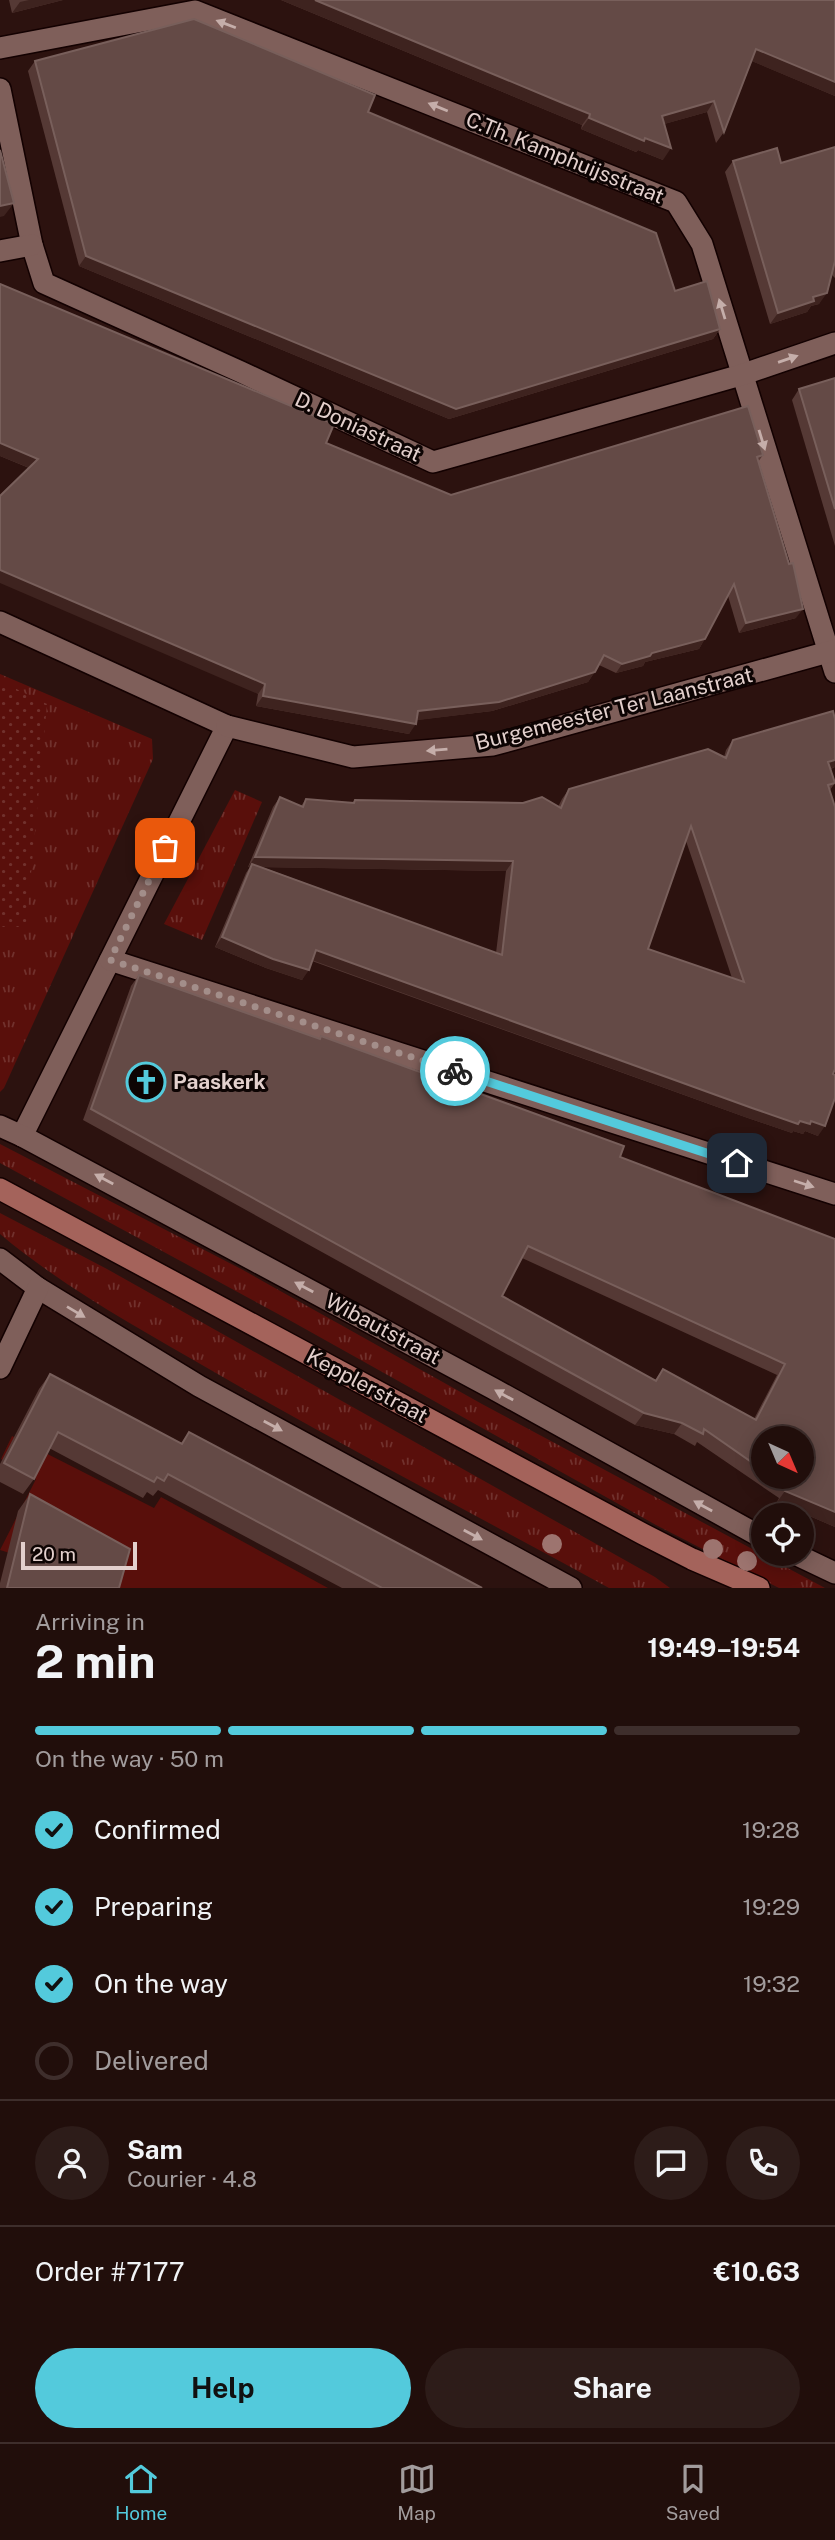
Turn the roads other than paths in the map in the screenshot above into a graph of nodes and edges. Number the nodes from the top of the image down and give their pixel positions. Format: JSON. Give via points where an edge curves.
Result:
{"nodes":[{"id":1,"x":0,"y":48,"type":"edge"},
{"id":2,"x":0,"y":89,"type":"edge"},
{"id":3,"x":32,"y":245,"type":"junction"},
{"id":4,"x":0,"y":250,"type":"edge"},
{"id":5,"x":835,"y":343,"type":"edge"},
{"id":6,"x":741,"y":375,"type":"junction"},
{"id":7,"x":0,"y":622,"type":"edge"},
{"id":8,"x":833,"y":658,"type":"edge"},
{"id":9,"x":227,"y":726,"type":"junction"},
{"id":10,"x":110,"y":960,"type":"junction"},
{"id":11,"x":0,"y":1126,"type":"edge"},
{"id":12,"x":22,"y":1136,"type":"junction"},
{"id":13,"x":0,"y":1189,"type":"edge"},
{"id":14,"x":835,"y":1194,"type":"edge"},
{"id":15,"x":0,"y":1259,"type":"edge"},
{"id":16,"x":38,"y":1288,"type":"junction"},
{"id":17,"x":0,"y":1368,"type":"edge"},
{"id":18,"x":751,"y":1531,"type":"edge"},
{"id":19,"x":692,"y":1559,"type":"junction"},
{"id":20,"x":814,"y":1563,"type":"edge"},
{"id":21,"x":835,"y":1573,"type":"edge"},
{"id":22,"x":571,"y":1588,"type":"edge"},
{"id":23,"x":728,"y":1588,"type":"edge"},
{"id":24,"x":759,"y":1588,"type":"edge"}],
"edges":[{"from":6,"to":1,"type":"street","name":"C.Th. Kamphuijsstraat","one_way":true,"via":[[700,239],[676,202],[195,12]]},
{"from":2,"to":3,"type":"street","name":"D. Doniastraat"},
{"from":3,"to":4,"type":"street"},
{"from":3,"to":6,"type":"street","name":"D. Doniastraat","via":[[44,283],[433,462]]},
{"from":6,"to":5,"type":"street","name":"D. Doniastraat","one_way":true},
{"from":6,"to":8,"type":"street","name":"C.Th. Kamphuijsstraat","one_way":true},
{"from":7,"to":9,"type":"street","name":"Burgemeester Ter Laanstraat"},
{"from":8,"to":9,"type":"street","name":"Burgemeester Ter Laanstraat","one_way":true,"via":[[493,744],[353,757]]},
{"from":9,"to":10,"type":"street"},
{"from":10,"to":12,"type":"street"},
{"from":10,"to":14,"type":"street","one_way":true},
{"from":11,"to":12,"type":"street","name":"Wibautstraat"},
{"from":18,"to":12,"type":"street","name":"Wibautstraat","one_way":true},
{"from":13,"to":19,"type":"main road","name":"Kepplerstraat"},
{"from":15,"to":16,"type":"street"},
{"from":16,"to":17,"type":"street"},
{"from":16,"to":22,"type":"street","one_way":true,"via":[[199,1386]]},
{"from":19,"to":23,"type":"main road"},
{"from":19,"to":24,"type":"main road"},
{"from":20,"to":21,"type":"street"}]}
